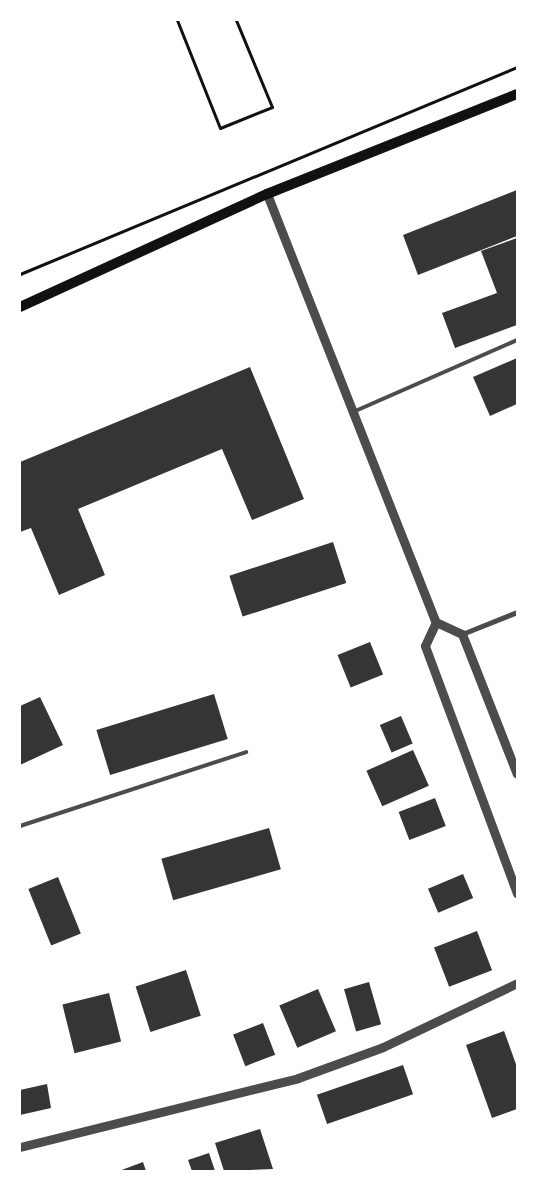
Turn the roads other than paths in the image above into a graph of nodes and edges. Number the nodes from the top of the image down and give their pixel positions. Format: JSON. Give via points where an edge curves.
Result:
{"nodes":[{"id":1,"x":517,"y":94,"type":"edge"},
{"id":2,"x":267,"y":194,"type":"junction"},
{"id":3,"x":20,"y":308,"type":"edge"},
{"id":4,"x":517,"y":340,"type":"edge"},
{"id":5,"x":353,"y":412,"type":"junction"},
{"id":6,"x":517,"y":612,"type":"edge"},
{"id":7,"x":436,"y":622,"type":"junction"},
{"id":8,"x":462,"y":634,"type":"junction"},
{"id":9,"x":246,"y":752,"type":"dead end"},
{"id":10,"x":517,"y":774,"type":"edge"},
{"id":11,"x":20,"y":826,"type":"edge"},
{"id":12,"x":517,"y":894,"type":"edge"},
{"id":13,"x":517,"y":983,"type":"edge"},
{"id":14,"x":20,"y":1147,"type":"edge"}],
"edges":[{"from":1,"to":2,"type":"main road"},
{"from":2,"to":3,"type":"main road"},
{"from":2,"to":5,"type":"street"},
{"from":4,"to":5,"type":"lane"},
{"from":5,"to":7,"type":"street"},
{"from":6,"to":8,"type":"street"},
{"from":7,"to":8,"type":"street"},
{"from":7,"to":12,"type":"street","via":[[425,646]]},
{"from":8,"to":10,"type":"street"},
{"from":9,"to":11,"type":"lane"},
{"from":13,"to":14,"type":"street","via":[[383,1047],[298,1078]]}]}
